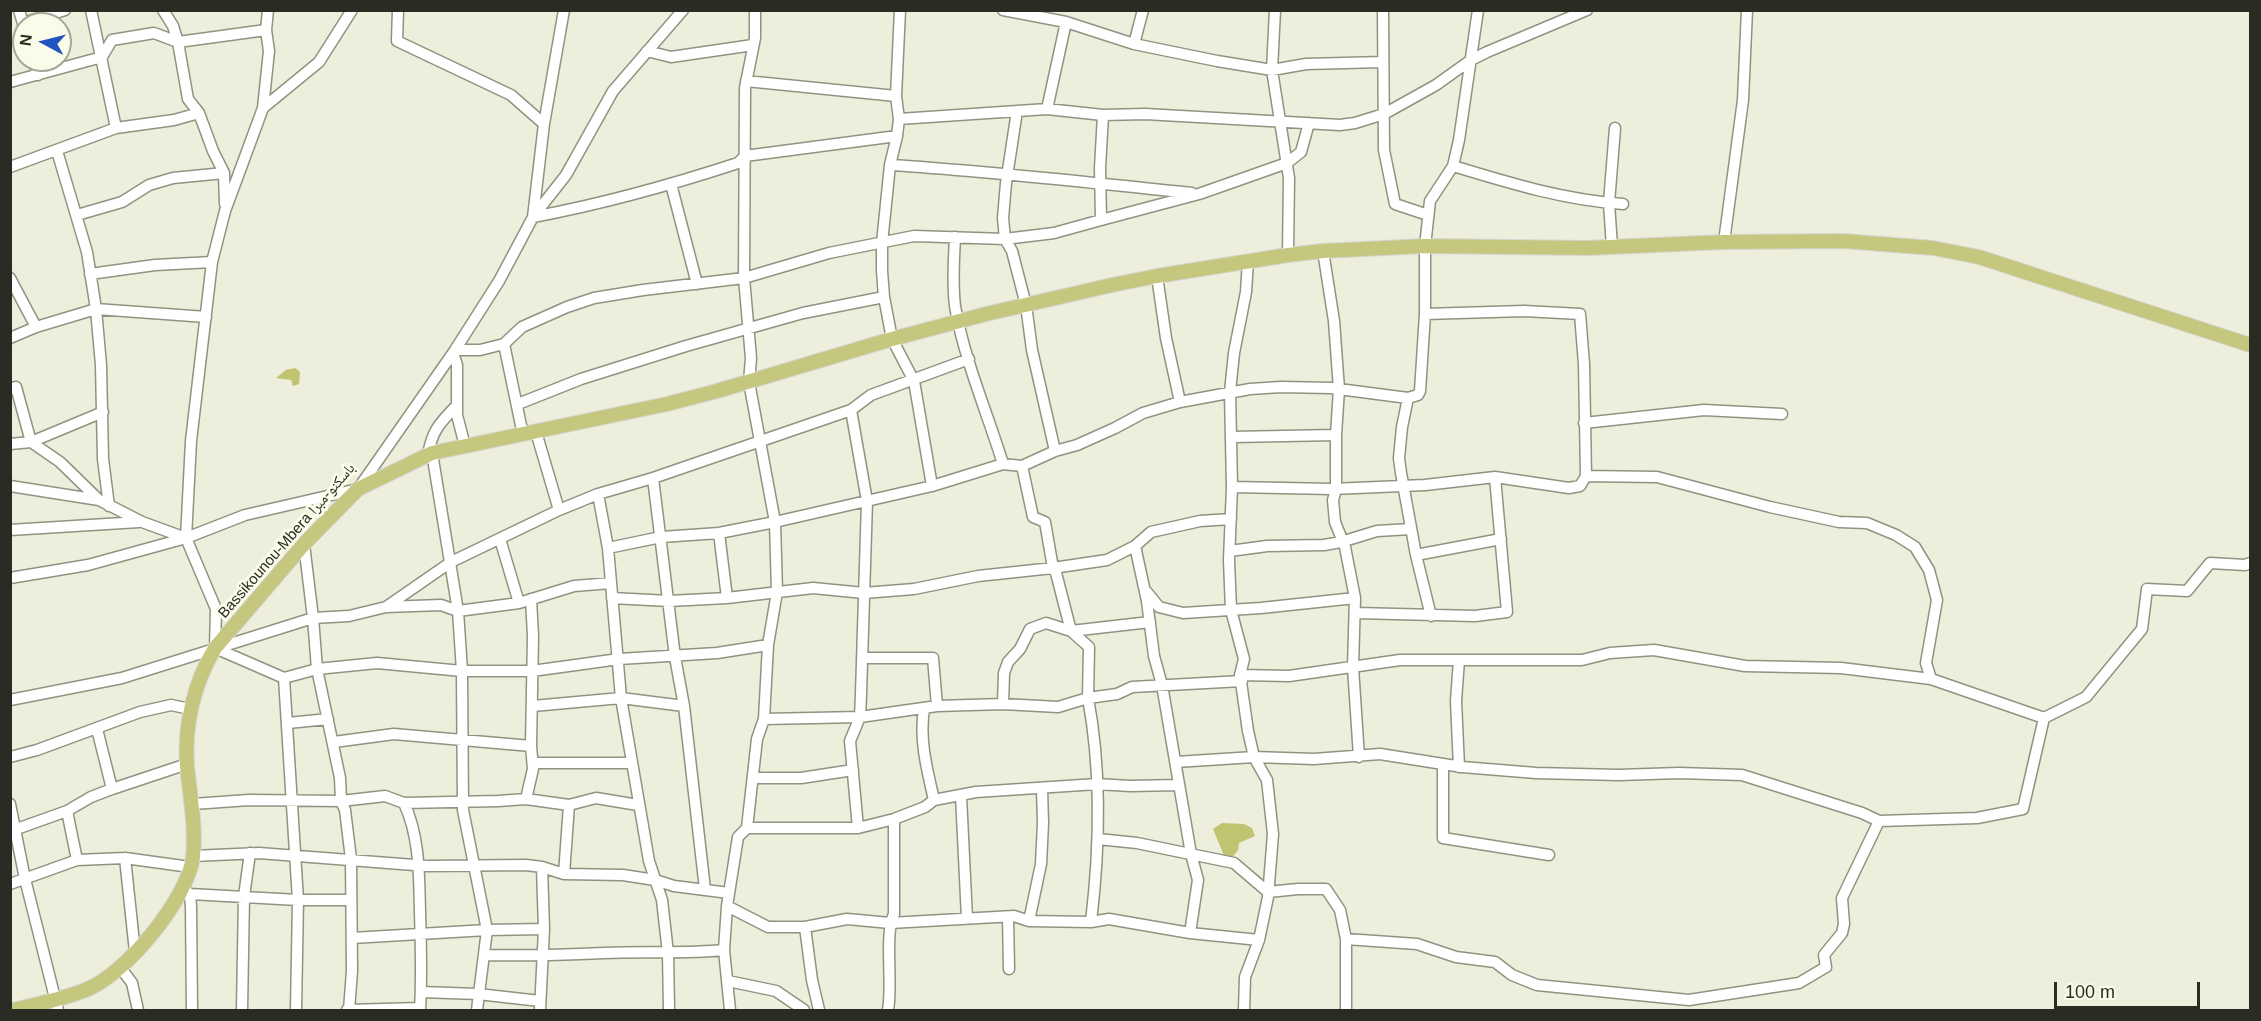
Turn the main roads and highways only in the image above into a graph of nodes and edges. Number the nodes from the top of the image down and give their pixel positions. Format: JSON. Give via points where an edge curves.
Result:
{"nodes":[{"id":1,"x":2250,"y":345,"type":"edge"},
{"id":2,"x":57,"y":1005,"type":"edge"},
{"id":3,"x":13,"y":1011,"type":"edge"}],
"edges":[{"from":1,"to":2,"type":"main road","name":"Bassikounou-Mbera باسكنو-مبرا","via":[[1967,255],[1933,248],[1843,241],[1612,247],[1425,246],[1323,251],[1157,276],[1026,305],[667,404],[430,454],[358,489],[304,544],[215,648],[190,709],[187,764],[193,804],[186,890],[120,967]]},
{"from":2,"to":3,"type":"main road","name":"Bassikounou-Mbera باسكنو-مبرا"}]}
